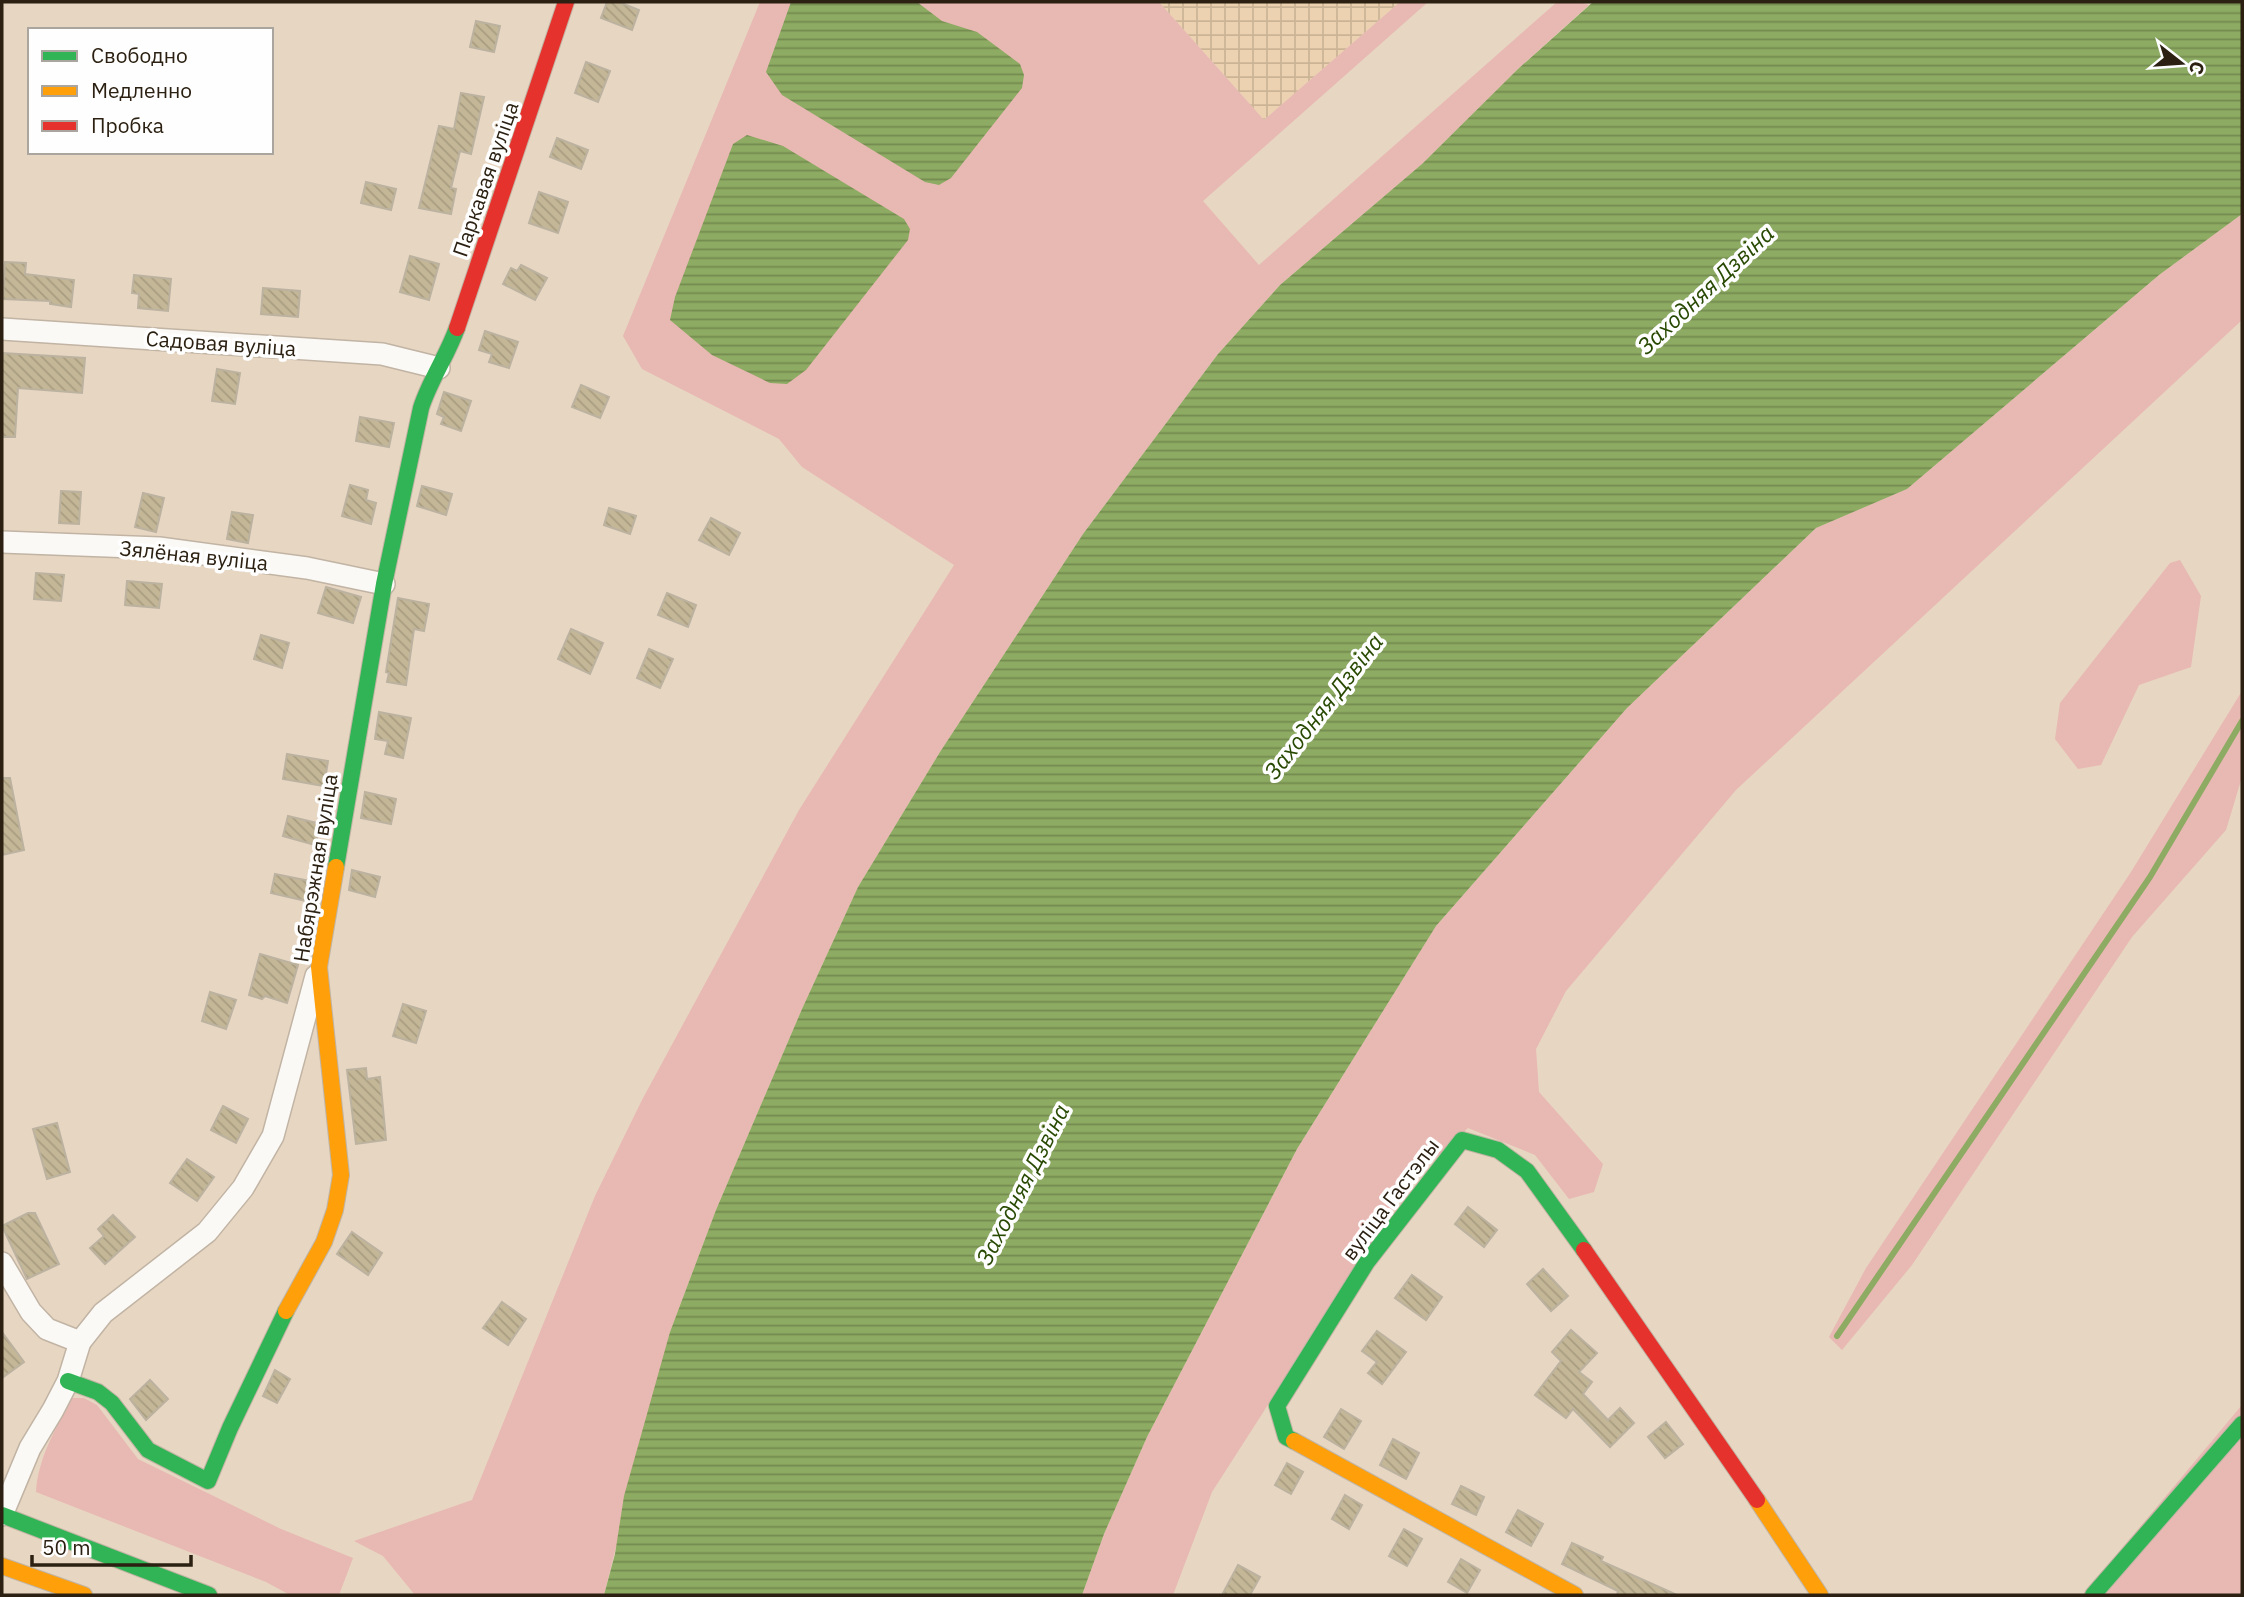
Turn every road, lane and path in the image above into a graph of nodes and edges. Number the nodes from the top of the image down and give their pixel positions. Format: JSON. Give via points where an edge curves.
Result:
{"nodes":[{"id":1,"x":566,"y":2,"type":"edge"},
{"id":2,"x":2,"y":329,"type":"edge"},
{"id":3,"x":439,"y":368,"type":"junction"},
{"id":4,"x":2,"y":542,"type":"edge"},
{"id":5,"x":384,"y":584,"type":"junction"},
{"id":6,"x":319,"y":967,"type":"junction"},
{"id":7,"x":2,"y":1263,"type":"edge"},
{"id":8,"x":80,"y":1342,"type":"junction"},
{"id":9,"x":68,"y":1381,"type":"junction"},
{"id":10,"x":2242,"y":1424,"type":"edge"},
{"id":11,"x":2,"y":1515,"type":"edge"},
{"id":12,"x":2,"y":1566,"type":"edge"},
{"id":13,"x":83,"y":1595,"type":"edge"},
{"id":14,"x":209,"y":1595,"type":"edge"},
{"id":15,"x":1575,"y":1595,"type":"edge"},
{"id":16,"x":1820,"y":1595,"type":"edge"},
{"id":17,"x":2092,"y":1595,"type":"edge"}],
"edges":[{"from":1,"to":3,"type":"street","name":"Паркавая вуліца","via":[[452,342]]},
{"from":2,"to":3,"type":"street","name":"Садовая вуліца","via":[[382,354]]},
{"from":3,"to":5,"type":"street","name":"Набярэжная вуліца","via":[[421,408]]},
{"from":4,"to":5,"type":"street","name":"Зялёная вуліца","via":[[173,549]]},
{"from":5,"to":6,"type":"street","name":"Набярэжная вуліца"},
{"from":6,"to":8,"type":"street","via":[[273,1136],[243,1188],[208,1232],[103,1313]]},
{"from":6,"to":9,"type":"street","name":"Набярэжная вуліца","via":[[341,1175],[335,1210],[324,1242],[269,1343],[208,1482],[148,1450],[112,1403],[98,1392]]},
{"from":7,"to":8,"type":"street","via":[[31,1312],[47,1329]]},
{"from":8,"to":9,"type":"street"},
{"from":9,"to":11,"type":"street","via":[[30,1448]]},
{"from":10,"to":17,"type":"street"},
{"from":11,"to":14,"type":"street"},
{"from":12,"to":13,"type":"street"},
{"from":15,"to":16,"type":"street","name":"вуліца Гастэлы","via":[[1286,1437],[1278,1406],[1367,1262],[1462,1140],[1498,1150],[1527,1171]]}]}
